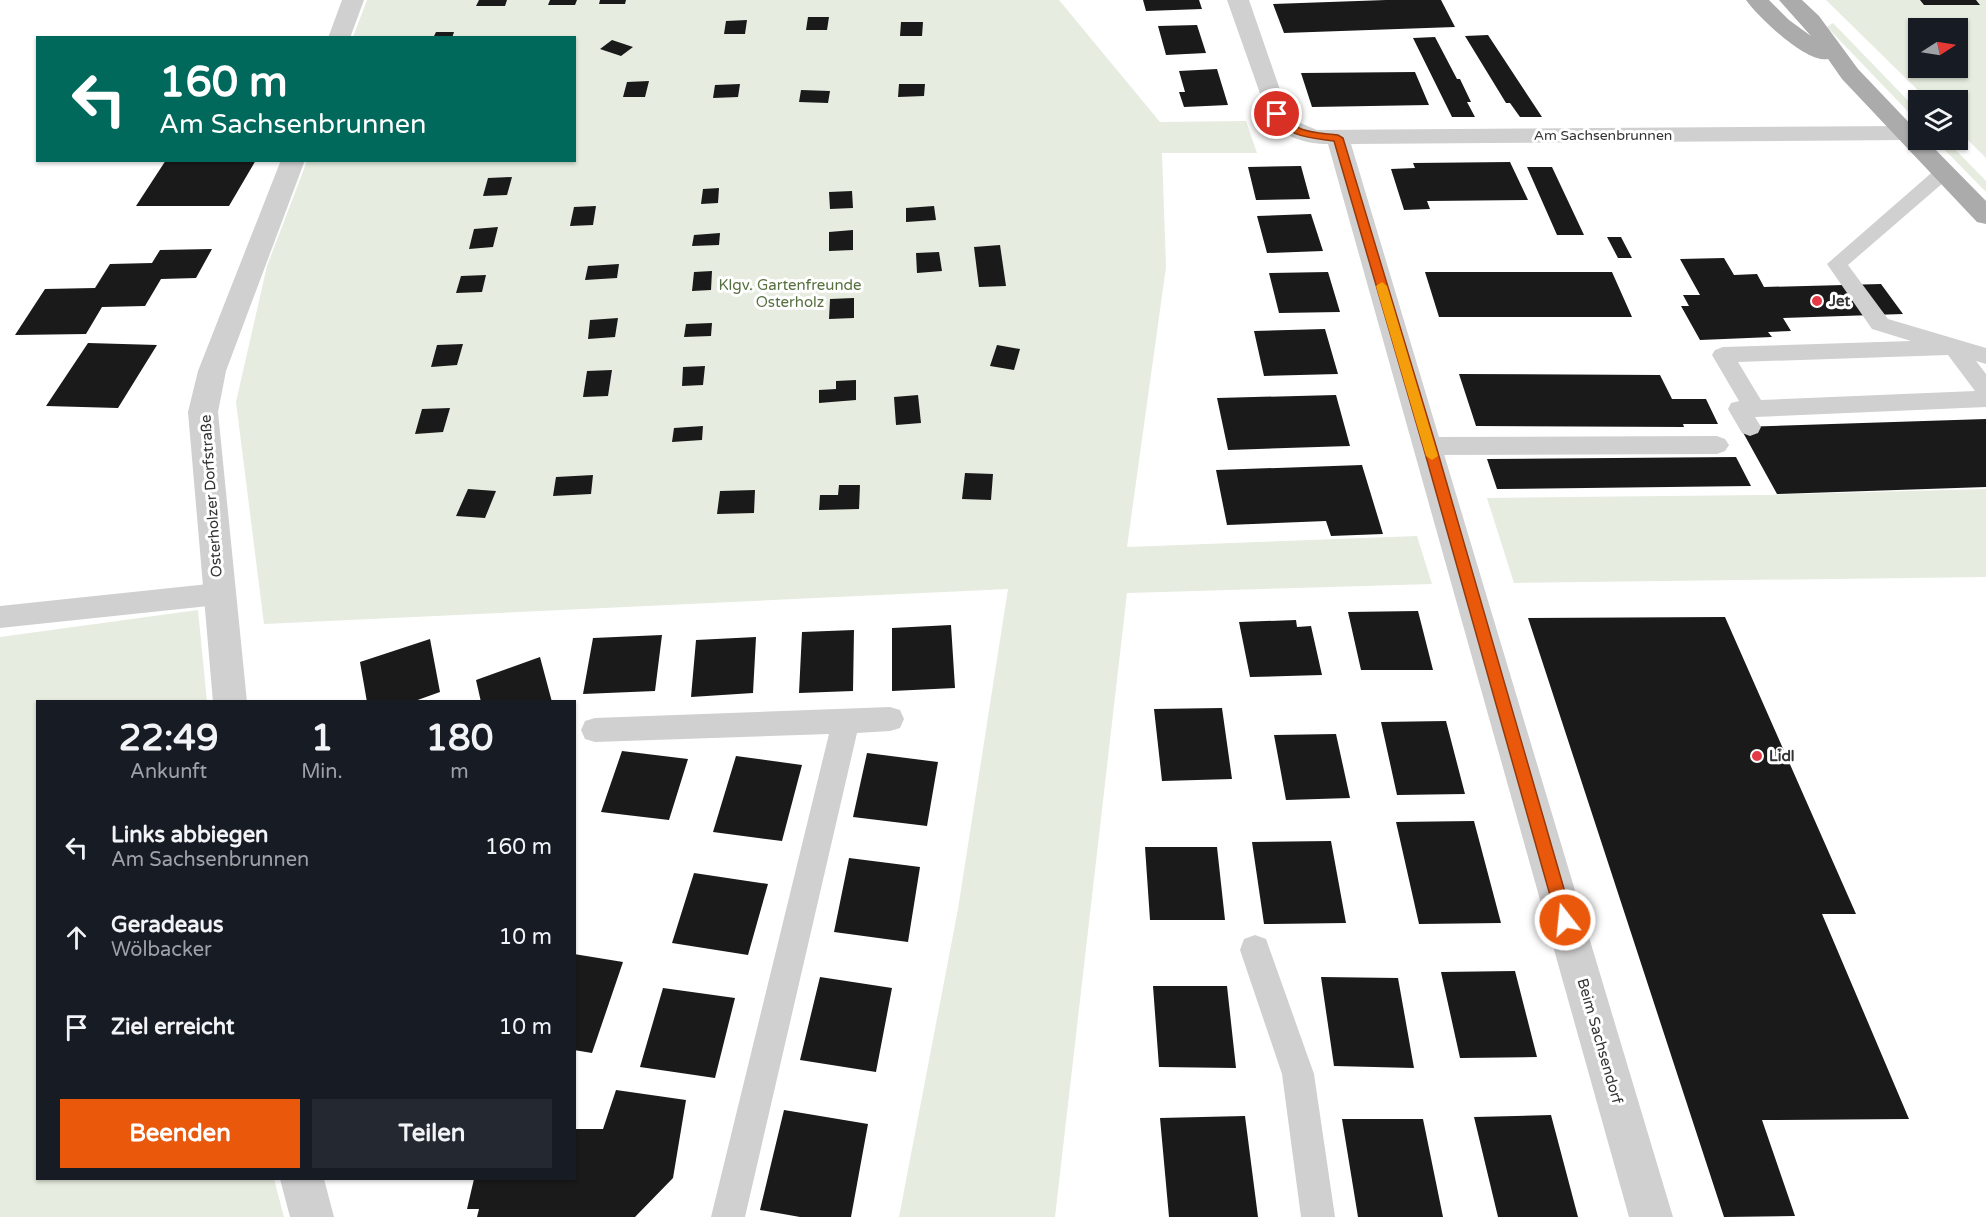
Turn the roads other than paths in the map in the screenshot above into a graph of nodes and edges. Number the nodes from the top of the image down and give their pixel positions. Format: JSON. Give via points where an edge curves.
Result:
{"nodes":[{"id":1,"x":352,"y":0,"type":"edge"},
{"id":2,"x":1238,"y":0,"type":"edge"},
{"id":3,"x":1757,"y":0,"type":"edge"},
{"id":4,"x":1790,"y":0,"type":"edge"},
{"id":5,"x":340,"y":36,"type":"edge"},
{"id":6,"x":1850,"y":74,"type":"junction"},
{"id":7,"x":1906,"y":133,"type":"junction"},
{"id":8,"x":1338,"y":138,"type":"junction"},
{"id":9,"x":292,"y":162,"type":"edge"},
{"id":10,"x":1944,"y":172,"type":"junction"},
{"id":11,"x":1986,"y":216,"type":"edge"},
{"id":12,"x":1954,"y":347,"type":"junction"},
{"id":13,"x":1986,"y":356,"type":"edge"},
{"id":14,"x":1986,"y":390,"type":"edge"},
{"id":15,"x":1986,"y":399,"type":"edge"},
{"id":16,"x":1717,"y":445,"type":"dead end"},
{"id":17,"x":1430,"y":446,"type":"junction"},
{"id":18,"x":218,"y":594,"type":"junction"},
{"id":19,"x":0,"y":617,"type":"edge"},
{"id":20,"x":230,"y":700,"type":"edge"},
{"id":21,"x":890,"y":718,"type":"dead end"},
{"id":22,"x":846,"y":721,"type":"junction"},
{"id":23,"x":595,"y":730,"type":"dead end"},
{"id":24,"x":1255,"y":950,"type":"dead end"},
{"id":25,"x":302,"y":1180,"type":"edge"},
{"id":26,"x":312,"y":1217,"type":"edge"},
{"id":27,"x":728,"y":1217,"type":"edge"},
{"id":28,"x":1318,"y":1217,"type":"edge"},
{"id":29,"x":1651,"y":1217,"type":"edge"}],
"edges":[{"from":1,"to":5,"type":"street"},
{"from":2,"to":8,"type":"street","name":"Am Sachsenbrunnen","via":[[1277,114],[1286,126],[1300,133]]},
{"from":3,"to":6,"type":"main road","via":[[1781,25]]},
{"from":4,"to":6,"type":"main road","via":[[1811,21]]},
{"from":6,"to":7,"type":"main road"},
{"from":7,"to":8,"type":"street","name":"Am Sachsenbrunnen"},
{"from":7,"to":10,"type":"main road"},
{"from":8,"to":17,"type":"street","name":"Beim Sachsendorf"},
{"from":9,"to":18,"type":"street","name":"Osterholzer Dorfstraße","via":[[212,371],[203,412]]},
{"from":10,"to":11,"type":"main road"},
{"from":10,"to":12,"type":"lane","via":[[1837,264],[1880,324]]},
{"from":12,"to":13,"type":"lane"},
{"from":12,"to":14,"type":"lane"},
{"from":12,"to":15,"type":"lane","via":[[1723,355],[1752,418]]},
{"from":16,"to":17,"type":"lane"},
{"from":17,"to":29,"type":"street","name":"Beim Sachsendorf"},
{"from":18,"to":19,"type":"lane"},
{"from":18,"to":20,"type":"street","name":"Osterholzer Dorfstraße"},
{"from":21,"to":22,"type":"lane"},
{"from":22,"to":23,"type":"lane"},
{"from":22,"to":27,"type":"lane"},
{"from":24,"to":28,"type":"lane","via":[[1298,1074]]},
{"from":25,"to":26,"type":"street"}]}
